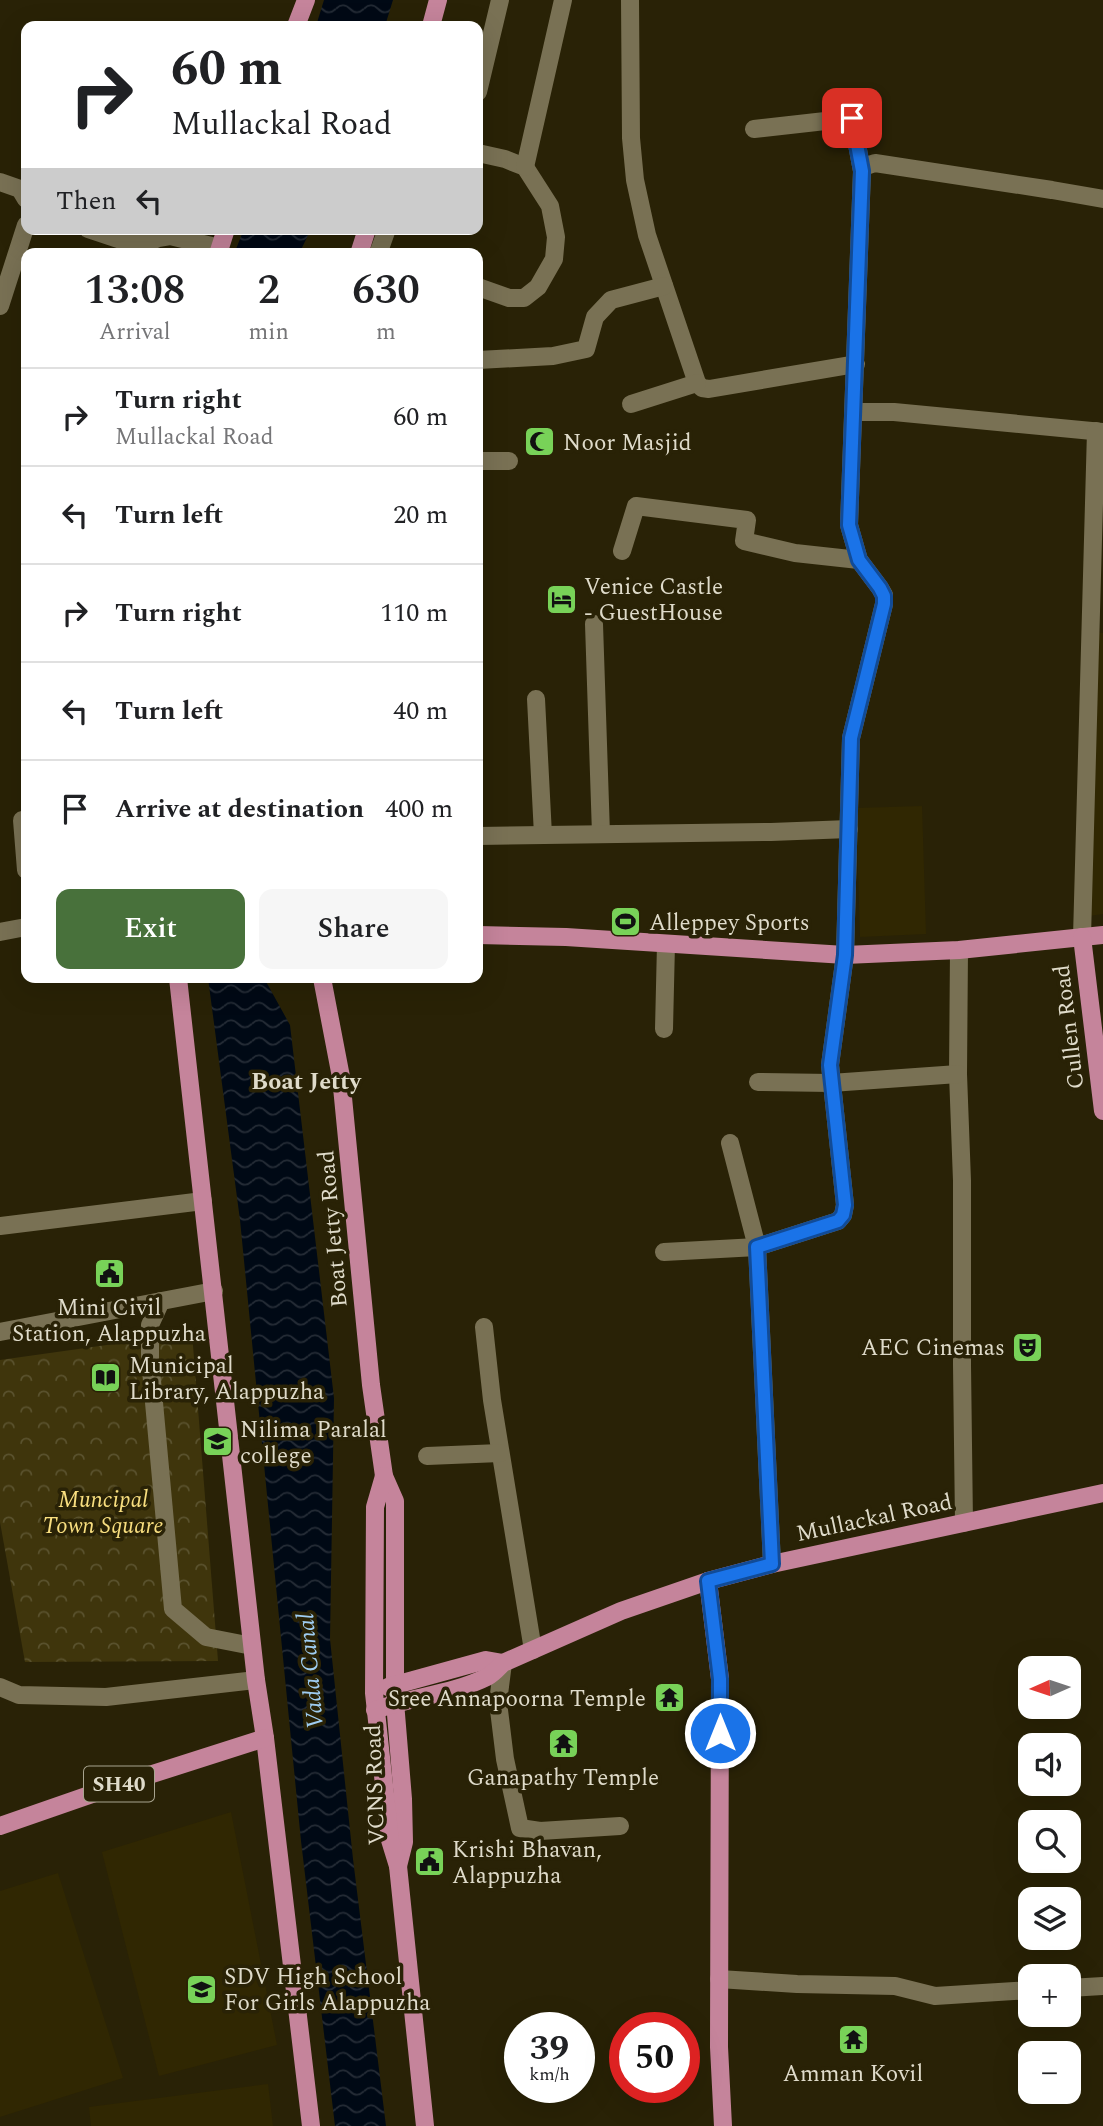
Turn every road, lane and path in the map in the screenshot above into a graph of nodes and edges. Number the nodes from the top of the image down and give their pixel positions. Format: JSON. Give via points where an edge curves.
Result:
{"nodes":[{"id":1,"x":306,"y":0,"type":"edge"},
{"id":2,"x":438,"y":0,"type":"edge"},
{"id":3,"x":500,"y":0,"type":"edge"},
{"id":4,"x":563,"y":0,"type":"edge"},
{"id":5,"x":630,"y":0,"type":"edge"},
{"id":6,"x":298,"y":21,"type":"edge"},
{"id":7,"x":433,"y":21,"type":"edge"},
{"id":8,"x":483,"y":71,"type":"edge"},
{"id":9,"x":754,"y":129,"type":"dead end"},
{"id":10,"x":483,"y":154,"type":"edge"},
{"id":11,"x":525,"y":167,"type":"junction"},
{"id":12,"x":862,"y":171,"type":"junction"},
{"id":13,"x":0,"y":182,"type":"edge"},
{"id":14,"x":21,"y":191,"type":"edge"},
{"id":15,"x":1103,"y":199,"type":"edge"},
{"id":16,"x":23,"y":235,"type":"edge"},
{"id":17,"x":108,"y":235,"type":"edge"},
{"id":18,"x":209,"y":248,"type":"edge"},
{"id":19,"x":664,"y":286,"type":"junction"},
{"id":20,"x":483,"y":289,"type":"edge"},
{"id":21,"x":0,"y":306,"type":"edge"},
{"id":22,"x":483,"y":360,"type":"edge"},
{"id":23,"x":856,"y":364,"type":"junction"},
{"id":24,"x":698,"y":383,"type":"junction"},
{"id":25,"x":631,"y":404,"type":"dead end"},
{"id":26,"x":854,"y":412,"type":"junction"},
{"id":27,"x":1099,"y":432,"type":"edge"},
{"id":28,"x":483,"y":461,"type":"edge"},
{"id":29,"x":509,"y":461,"type":"dead end"},
{"id":30,"x":622,"y":551,"type":"dead end"},
{"id":31,"x":859,"y":560,"type":"junction"},
{"id":32,"x":594,"y":624,"type":"dead end"},
{"id":33,"x":536,"y":699,"type":"dead end"},
{"id":34,"x":849,"y":829,"type":"junction"},
{"id":35,"x":601,"y":834,"type":"junction"},
{"id":36,"x":543,"y":835,"type":"junction"},
{"id":37,"x":483,"y":836,"type":"edge"},
{"id":38,"x":21,"y":928,"type":"edge"},
{"id":39,"x":0,"y":932,"type":"edge"},
{"id":40,"x":483,"y":935,"type":"edge"},
{"id":41,"x":1103,"y":935,"type":"edge"},
{"id":42,"x":1082,"y":937,"type":"junction"},
{"id":43,"x":666,"y":943,"type":"junction"},
{"id":44,"x":960,"y":950,"type":"junction"},
{"id":45,"x":845,"y":955,"type":"junction"},
{"id":46,"x":179,"y":983,"type":"edge"},
{"id":47,"x":323,"y":983,"type":"edge"},
{"id":48,"x":664,"y":1029,"type":"dead end"},
{"id":49,"x":958,"y":1074,"type":"junction"},
{"id":50,"x":758,"y":1082,"type":"dead end"},
{"id":51,"x":831,"y":1083,"type":"junction"},
{"id":52,"x":1103,"y":1111,"type":"edge"},
{"id":53,"x":730,"y":1143,"type":"dead end"},
{"id":54,"x":203,"y":1201,"type":"junction"},
{"id":55,"x":0,"y":1226,"type":"edge"},
{"id":56,"x":757,"y":1247,"type":"junction"},
{"id":57,"x":664,"y":1252,"type":"dead end"},
{"id":58,"x":214,"y":1291,"type":"junction"},
{"id":59,"x":161,"y":1301,"type":"junction"},
{"id":60,"x":484,"y":1327,"type":"dead end"},
{"id":61,"x":0,"y":1332,"type":"edge"},
{"id":62,"x":500,"y":1453,"type":"junction"},
{"id":63,"x":427,"y":1456,"type":"dead end"},
{"id":64,"x":384,"y":1476,"type":"junction"},
{"id":65,"x":1103,"y":1493,"type":"edge"},
{"id":66,"x":964,"y":1523,"type":"junction"},
{"id":67,"x":772,"y":1564,"type":"junction"},
{"id":68,"x":708,"y":1581,"type":"junction"},
{"id":69,"x":252,"y":1646,"type":"junction"},
{"id":70,"x":533,"y":1650,"type":"junction"},
{"id":71,"x":503,"y":1663,"type":"junction"},
{"id":72,"x":256,"y":1680,"type":"junction"},
{"id":73,"x":396,"y":1684,"type":"junction"},
{"id":74,"x":0,"y":1687,"type":"edge"},
{"id":75,"x":374,"y":1701,"type":"junction"},
{"id":76,"x":396,"y":1702,"type":"junction"},
{"id":77,"x":265,"y":1738,"type":"junction"},
{"id":78,"x":0,"y":1826,"type":"edge"},
{"id":79,"x":620,"y":1826,"type":"dead end"},
{"id":80,"x":398,"y":1866,"type":"junction"},
{"id":81,"x":719,"y":1979,"type":"junction"},
{"id":82,"x":1103,"y":1986,"type":"edge"},
{"id":83,"x":1081,"y":1987,"type":"edge"},
{"id":84,"x":1018,"y":1991,"type":"edge"},
{"id":85,"x":312,"y":2126,"type":"edge"},
{"id":86,"x":425,"y":2126,"type":"edge"},
{"id":87,"x":723,"y":2126,"type":"edge"}],
"edges":[{"from":1,"to":6,"type":"main road"},
{"from":2,"to":7,"type":"main road"},
{"from":3,"to":8,"type":"street"},
{"from":4,"to":11,"type":"street"},
{"from":5,"to":19,"type":"street","via":[[635,180]]},
{"from":9,"to":12,"type":"street","via":[[852,118]]},
{"from":10,"to":11,"type":"street"},
{"from":11,"to":20,"type":"street","via":[[550,206],[556,237],[554,259],[538,287],[524,298]]},
{"from":12,"to":15,"type":"street","via":[[875,163]]},
{"from":12,"to":23,"type":"street"},
{"from":13,"to":14,"type":"street"},
{"from":16,"to":21,"type":"street"},
{"from":17,"to":18,"type":"street","via":[[133,243],[170,236]]},
{"from":19,"to":22,"type":"street","via":[[611,300],[595,317],[586,349],[553,356]]},
{"from":19,"to":24,"type":"street"},
{"from":23,"to":24,"type":"street","via":[[709,389]]},
{"from":23,"to":26,"type":"street"},
{"from":24,"to":25,"type":"street"},
{"from":26,"to":27,"type":"street"},
{"from":26,"to":31,"type":"street","via":[[849,525]]},
{"from":27,"to":42,"type":"street"},
{"from":28,"to":29,"type":"street"},
{"from":30,"to":31,"type":"street","via":[[636,506],[747,520],[744,541],[795,553]]},
{"from":31,"to":34,"type":"street","via":[[880,588],[884,604],[851,738]]},
{"from":32,"to":35,"type":"street"},
{"from":33,"to":36,"type":"street"},
{"from":34,"to":35,"type":"street"},
{"from":34,"to":45,"type":"street"},
{"from":35,"to":36,"type":"street"},
{"from":36,"to":37,"type":"street"},
{"from":38,"to":39,"type":"street"},
{"from":40,"to":43,"type":"main road"},
{"from":41,"to":42,"type":"main road"},
{"from":42,"to":44,"type":"main road"},
{"from":42,"to":52,"type":"main road","name":"Cullen Road"},
{"from":43,"to":45,"type":"main road"},
{"from":43,"to":48,"type":"street"},
{"from":44,"to":45,"type":"main road"},
{"from":44,"to":49,"type":"street"},
{"from":45,"to":51,"type":"street"},
{"from":46,"to":54,"type":"main road"},
{"from":47,"to":64,"type":"main road","name":"Boat Jetty Road","via":[[341,1077]]},
{"from":49,"to":51,"type":"street"},
{"from":49,"to":66,"type":"street"},
{"from":50,"to":51,"type":"street"},
{"from":51,"to":56,"type":"street","via":[[843,1215],[838,1221]]},
{"from":53,"to":56,"type":"street"},
{"from":54,"to":55,"type":"street"},
{"from":54,"to":58,"type":"main road"},
{"from":56,"to":57,"type":"street"},
{"from":56,"to":67,"type":"street"},
{"from":58,"to":59,"type":"street"},
{"from":58,"to":69,"type":"main road"},
{"from":59,"to":61,"type":"street"},
{"from":59,"to":69,"type":"street","via":[[150,1325],[150,1359],[173,1609],[206,1637]]},
{"from":60,"to":62,"type":"street"},
{"from":62,"to":63,"type":"street"},
{"from":62,"to":70,"type":"street"},
{"from":64,"to":73,"type":"main road","via":[[395,1501]]},
{"from":64,"to":75,"type":"main road","via":[[375,1507]]},
{"from":65,"to":66,"type":"main road","name":"Mullackal Road"},
{"from":66,"to":67,"type":"main road","name":"Mullackal Road"},
{"from":67,"to":68,"type":"main road","name":"Mullackal Road"},
{"from":68,"to":70,"type":"main road","name":"Mullackal Road","via":[[621,1611]]},
{"from":68,"to":81,"type":"main road","via":[[720,1679]]},
{"from":69,"to":72,"type":"main road"},
{"from":70,"to":71,"type":"main road","name":"Mullackal Road"},
{"from":71,"to":73,"type":"main road","name":"Mullackal Road","via":[[486,1661]]},
{"from":71,"to":76,"type":"main road","name":"Mullackal Road","via":[[489,1676],[467,1685]]},
{"from":71,"to":79,"type":"street","via":[[498,1702],[520,1828]]},
{"from":72,"to":74,"type":"street","via":[[106,1698],[19,1695]]},
{"from":72,"to":77,"type":"main road"},
{"from":73,"to":75,"type":"main road","name":"VCNS Road"},
{"from":73,"to":76,"type":"main road","name":"VCNS Road"},
{"from":75,"to":76,"type":"main road","name":"VCNS Road"},
{"from":75,"to":80,"type":"main road","name":"VCNS Road","via":[[390,1840]]},
{"from":76,"to":80,"type":"main road","name":"VCNS Road","via":[[404,1842]]},
{"from":77,"to":78,"type":"main road","number":"SH40"},
{"from":77,"to":85,"type":"main road"},
{"from":80,"to":86,"type":"main road","name":"VCNS Road"},
{"from":81,"to":84,"type":"street","via":[[895,1986],[935,1996]]},
{"from":81,"to":87,"type":"main road"},
{"from":82,"to":83,"type":"street"}]}
